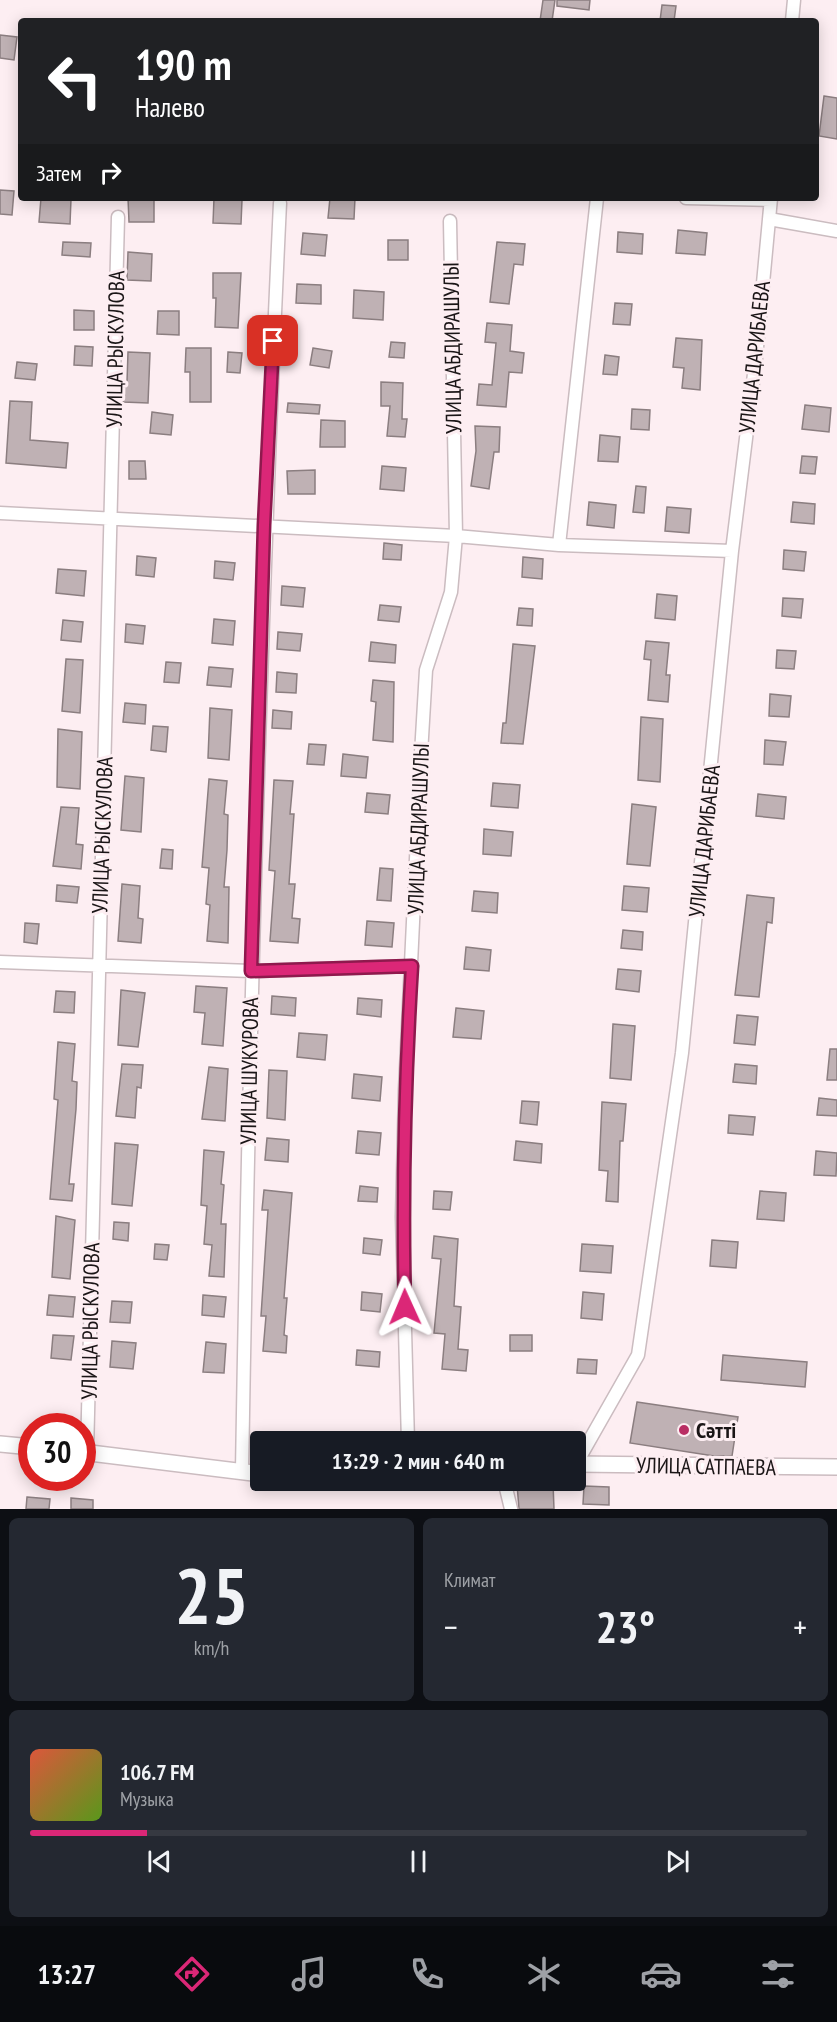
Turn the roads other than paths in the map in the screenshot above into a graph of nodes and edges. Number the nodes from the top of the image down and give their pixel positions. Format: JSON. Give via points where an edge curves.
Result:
{"nodes":[{"id":1,"x":794,"y":0,"type":"edge"},
{"id":2,"x":792,"y":18,"type":"edge"},
{"id":3,"x":597,"y":201,"type":"edge"},
{"id":4,"x":771,"y":201,"type":"edge"},
{"id":5,"x":280,"y":203,"type":"dead end"},
{"id":6,"x":118,"y":217,"type":"dead end"},
{"id":7,"x":769,"y":219,"type":"junction"},
{"id":8,"x":450,"y":221,"type":"dead end"},
{"id":9,"x":837,"y":231,"type":"edge"},
{"id":10,"x":0,"y":513,"type":"edge"},
{"id":11,"x":111,"y":518,"type":"junction"},
{"id":12,"x":264,"y":525,"type":"junction"},
{"id":13,"x":456,"y":536,"type":"junction"},
{"id":14,"x":559,"y":545,"type":"junction"},
{"id":15,"x":732,"y":551,"type":"junction"},
{"id":16,"x":0,"y":962,"type":"edge"},
{"id":17,"x":99,"y":966,"type":"junction"},
{"id":18,"x":412,"y":966,"type":"junction"},
{"id":19,"x":251,"y":971,"type":"junction"},
{"id":20,"x":86,"y":1413,"type":"edge"},
{"id":21,"x":408,"y":1431,"type":"edge"},
{"id":22,"x":0,"y":1444,"type":"edge"},
{"id":23,"x":18,"y":1446,"type":"edge"},
{"id":24,"x":586,"y":1446,"type":"edge"},
{"id":25,"x":96,"y":1453,"type":"edge"},
{"id":26,"x":586,"y":1464,"type":"edge"},
{"id":27,"x":837,"y":1467,"type":"edge"},
{"id":28,"x":242,"y":1471,"type":"junction"},
{"id":29,"x":250,"y":1472,"type":"edge"},
{"id":30,"x":507,"y":1491,"type":"edge"},
{"id":31,"x":511,"y":1509,"type":"edge"}],
"edges":[{"from":1,"to":2,"type":"street"},
{"from":3,"to":14,"type":"street"},
{"from":4,"to":7,"type":"street","name":"УЛИЦА ДАРИБАЕВА"},
{"from":5,"to":12,"type":"street","name":"УЛИЦА ШУКУРОВА"},
{"from":6,"to":11,"type":"street","name":"УЛИЦА РЫСКУЛОВА"},
{"from":7,"to":9,"type":"street"},
{"from":7,"to":15,"type":"street","name":"УЛИЦА ДАРИБАЕВА"},
{"from":8,"to":13,"type":"street","name":"УЛИЦА АБДИРАШУЛЫ"},
{"from":10,"to":11,"type":"street"},
{"from":11,"to":12,"type":"street"},
{"from":11,"to":17,"type":"street","name":"УЛИЦА РЫСКУЛОВА"},
{"from":12,"to":13,"type":"street"},
{"from":12,"to":19,"type":"street","name":"УЛИЦА ШУКУРОВА"},
{"from":13,"to":14,"type":"street"},
{"from":13,"to":18,"type":"street","name":"УЛИЦА АБДИРАШУЛЫ","via":[[451,592],[426,670]]},
{"from":14,"to":15,"type":"street"},
{"from":15,"to":24,"type":"street","name":"УЛИЦА ДАРИБАЕВА","via":[[682,1053],[638,1355]]},
{"from":16,"to":17,"type":"street"},
{"from":17,"to":19,"type":"street"},
{"from":17,"to":20,"type":"street","name":"УЛИЦА РЫСКУЛОВА"},
{"from":18,"to":19,"type":"street"},
{"from":18,"to":21,"type":"street","name":"УЛИЦА АБДИРАШУЛЫ","via":[[402,1217]]},
{"from":19,"to":28,"type":"street","name":"УЛИЦА ШУКУРОВА"},
{"from":22,"to":23,"type":"street"},
{"from":25,"to":28,"type":"street"},
{"from":26,"to":27,"type":"street","name":"УЛИЦА САТПАЕВА"},
{"from":28,"to":29,"type":"street"},
{"from":30,"to":31,"type":"street"}]}
